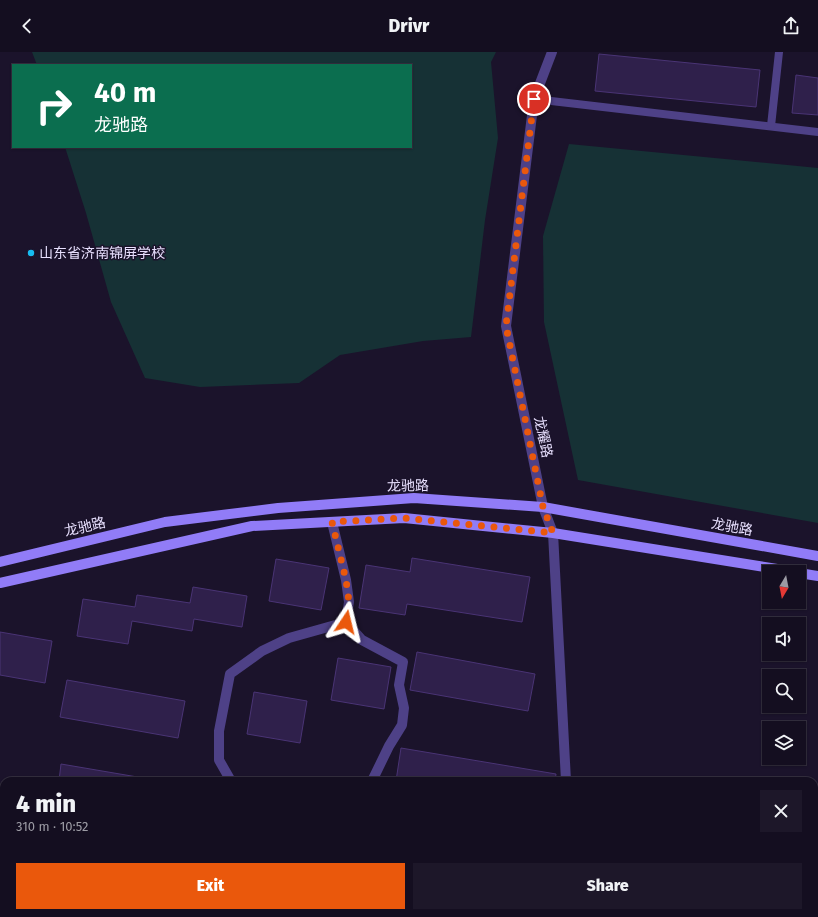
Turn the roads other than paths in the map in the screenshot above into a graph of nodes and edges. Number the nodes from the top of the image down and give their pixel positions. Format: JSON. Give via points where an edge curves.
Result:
{"nodes":[{"id":1,"x":552,"y":52,"type":"edge"},
{"id":2,"x":779,"y":52,"type":"edge"},
{"id":3,"x":534,"y":99,"type":"junction"},
{"id":4,"x":770,"y":126,"type":"junction"},
{"id":5,"x":818,"y":132,"type":"edge"},
{"id":6,"x":543,"y":507,"type":"junction"},
{"id":7,"x":332,"y":522,"type":"junction"},
{"id":8,"x":553,"y":533,"type":"junction"},
{"id":9,"x":818,"y":556,"type":"edge"},
{"id":10,"x":0,"y":562,"type":"edge"},
{"id":11,"x":762,"y":567,"type":"edge"},
{"id":12,"x":806,"y":573,"type":"edge"},
{"id":13,"x":818,"y":576,"type":"edge"},
{"id":14,"x":0,"y":583,"type":"edge"},
{"id":15,"x":346,"y":622,"type":"junction"},
{"id":16,"x":229,"y":777,"type":"edge"},
{"id":17,"x":374,"y":777,"type":"edge"},
{"id":18,"x":566,"y":777,"type":"edge"}],
"edges":[{"from":1,"to":3,"type":"street","name":"龙耀路"},
{"from":2,"to":4,"type":"lane"},
{"from":3,"to":4,"type":"lane"},
{"from":3,"to":6,"type":"street","name":"龙耀路","via":[[506,326]]},
{"from":4,"to":5,"type":"lane"},
{"from":6,"to":8,"type":"street","name":"龙耀路"},
{"from":6,"to":9,"type":"main road","name":"龙驰路"},
{"from":6,"to":10,"type":"main road","name":"龙驰路","via":[[414,498],[278,508],[165,522]]},
{"from":7,"to":8,"type":"main road","via":[[404,518]]},
{"from":7,"to":14,"type":"main road","via":[[252,526]]},
{"from":7,"to":15,"type":"street","via":[[346,580],[349,602]]},
{"from":8,"to":11,"type":"main road"},
{"from":8,"to":18,"type":"street","name":"龙耀路"},
{"from":12,"to":13,"type":"main road"},
{"from":15,"to":16,"type":"street","via":[[289,638],[262,651],[230,674],[219,731],[219,760]]},
{"from":15,"to":17,"type":"street","via":[[362,640],[403,662],[399,685],[404,708],[402,724]]}]}
